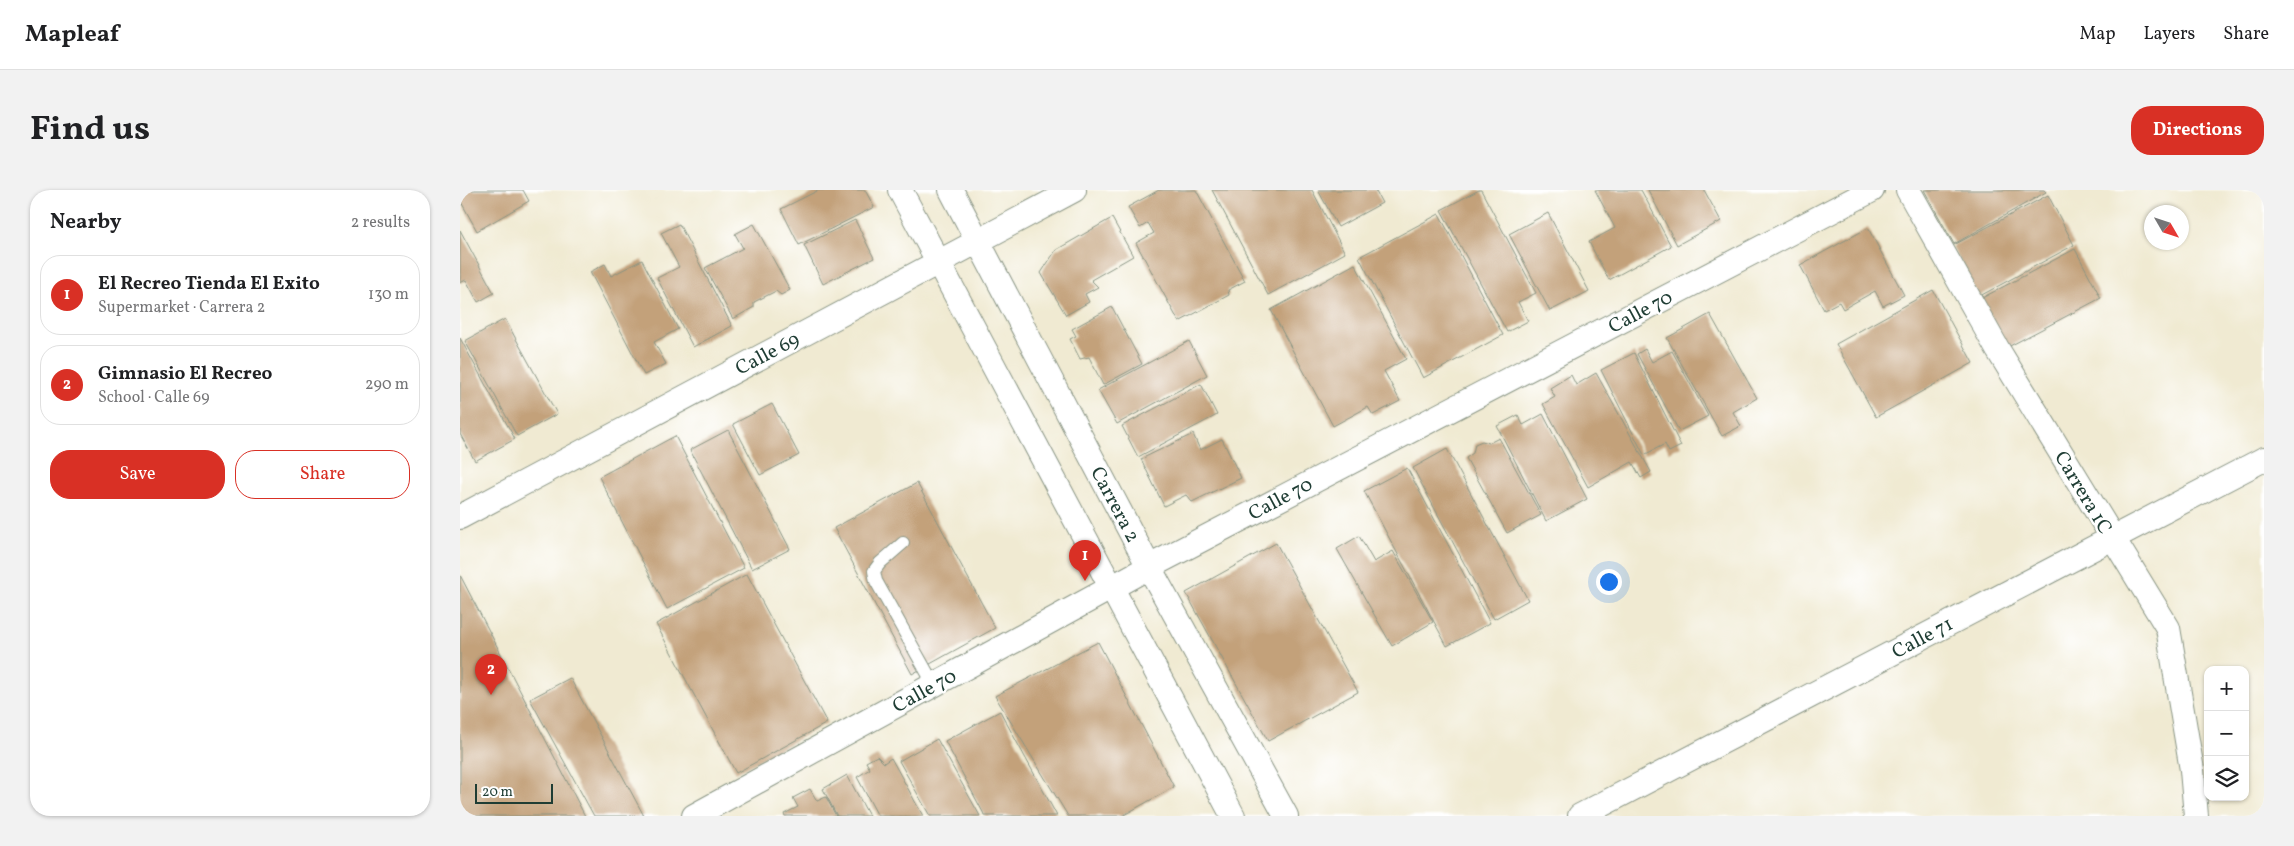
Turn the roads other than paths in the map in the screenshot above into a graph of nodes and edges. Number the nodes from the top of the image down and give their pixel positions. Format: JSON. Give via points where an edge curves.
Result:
{"nodes":[{"id":1,"x":900,"y":190,"type":"edge"},
{"id":2,"x":951,"y":190,"type":"edge"},
{"id":3,"x":1074,"y":190,"type":"edge"},
{"id":4,"x":1872,"y":190,"type":"edge"},
{"id":5,"x":1908,"y":190,"type":"edge"},
{"id":6,"x":978,"y":241,"type":"junction"},
{"id":7,"x":938,"y":262,"type":"junction"},
{"id":8,"x":2264,"y":459,"type":"edge"},
{"id":9,"x":460,"y":517,"type":"edge"},
{"id":10,"x":2112,"y":538,"type":"junction"},
{"id":11,"x":903,"y":543,"type":"dead end"},
{"id":12,"x":1149,"y":567,"type":"junction"},
{"id":13,"x":1110,"y":588,"type":"junction"},
{"id":14,"x":934,"y":685,"type":"junction"},
{"id":15,"x":694,"y":816,"type":"edge"},
{"id":16,"x":1233,"y":816,"type":"edge"},
{"id":17,"x":1286,"y":816,"type":"edge"},
{"id":18,"x":1580,"y":816,"type":"edge"},
{"id":19,"x":2196,"y":816,"type":"edge"}],
"edges":[{"from":1,"to":7,"type":"street"},
{"from":2,"to":6,"type":"street","name":"Carrera 2"},
{"from":3,"to":6,"type":"street","name":"Calle 69"},
{"from":4,"to":12,"type":"street","name":"Calle 70"},
{"from":5,"to":10,"type":"street","name":"Carrera 1C","via":[[1998,350]]},
{"from":6,"to":7,"type":"street","name":"Calle 69"},
{"from":6,"to":12,"type":"street","name":"Carrera 2"},
{"from":7,"to":9,"type":"street","name":"Calle 69"},
{"from":7,"to":13,"type":"street"},
{"from":8,"to":10,"type":"street","name":"Calle 71"},
{"from":10,"to":18,"type":"street","name":"Calle 71"},
{"from":10,"to":19,"type":"street","name":"Carrera 1C","via":[[2168,628],[2192,770]]},
{"from":11,"to":14,"type":"lane","via":[[874,571],[876,581]]},
{"from":12,"to":13,"type":"street","name":"Calle 70"},
{"from":12,"to":17,"type":"street","name":"Carrera 2"},
{"from":13,"to":14,"type":"street","name":"Calle 70"},
{"from":13,"to":16,"type":"street"},
{"from":14,"to":15,"type":"street","name":"Calle 70"}]}
